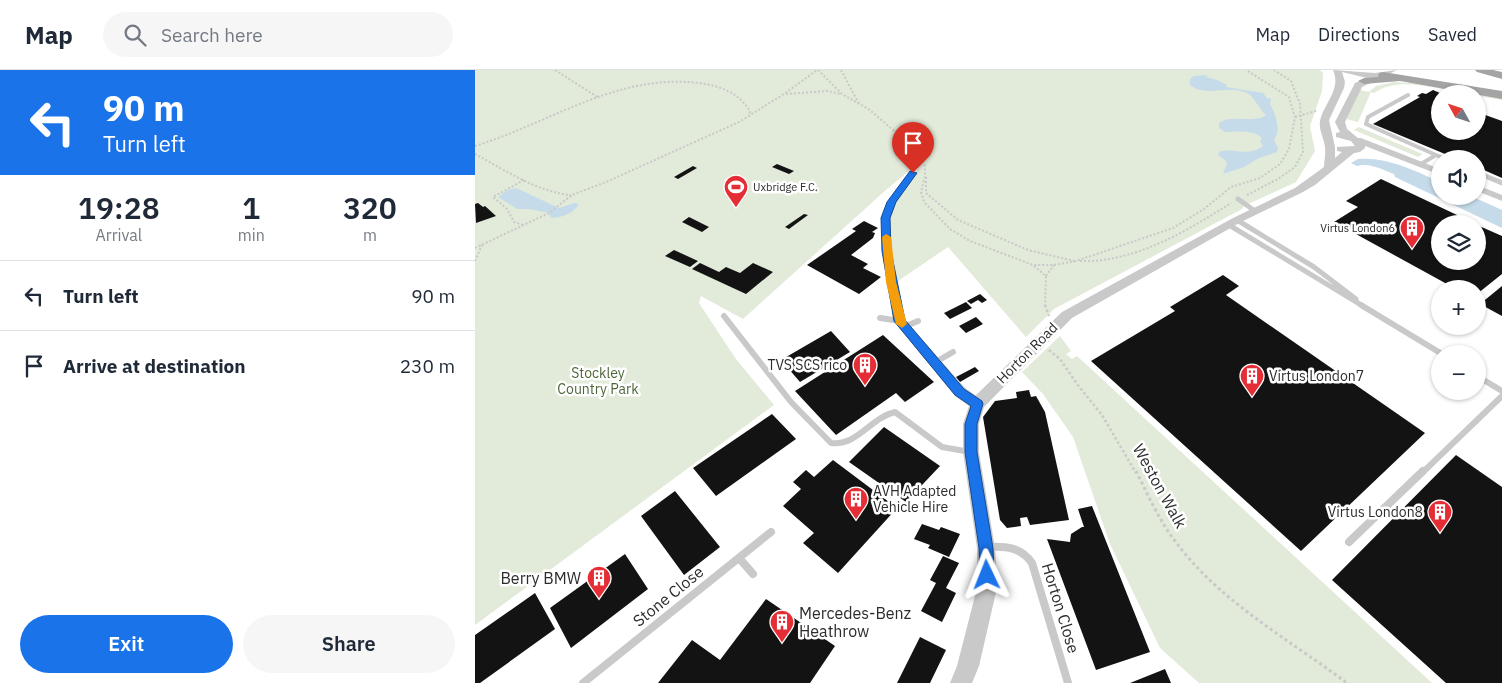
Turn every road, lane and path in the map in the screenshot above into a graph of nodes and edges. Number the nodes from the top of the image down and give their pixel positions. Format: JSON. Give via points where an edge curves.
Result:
{"nodes":[{"id":1,"x":555,"y":70,"type":"edge"},
{"id":2,"x":817,"y":70,"type":"edge"},
{"id":3,"x":841,"y":70,"type":"edge"},
{"id":4,"x":1247,"y":70,"type":"edge"},
{"id":5,"x":1274,"y":70,"type":"edge"},
{"id":6,"x":1337,"y":70,"type":"edge"},
{"id":7,"x":1344,"y":70,"type":"edge"},
{"id":8,"x":1423,"y":70,"type":"edge"},
{"id":9,"x":1481,"y":70,"type":"edge"},
{"id":10,"x":1385,"y":73,"type":"edge"},
{"id":11,"x":1467,"y":76,"type":"dead end"},
{"id":12,"x":1502,"y":76,"type":"edge"},
{"id":13,"x":695,"y":78,"type":"dead end"},
{"id":14,"x":1364,"y":81,"type":"junction"},
{"id":15,"x":1502,"y":83,"type":"edge"},
{"id":16,"x":1448,"y":85,"type":"edge"},
{"id":17,"x":1451,"y":85,"type":"edge"},
{"id":18,"x":1502,"y":87,"type":"edge"},
{"id":19,"x":595,"y":92,"type":"dead end"},
{"id":20,"x":1486,"y":92,"type":"edge"},
{"id":21,"x":592,"y":93,"type":"junction"},
{"id":22,"x":784,"y":94,"type":"junction"},
{"id":23,"x":842,"y":94,"type":"dead end"},
{"id":24,"x":1408,"y":95,"type":"dead end"},
{"id":25,"x":1502,"y":95,"type":"edge"},
{"id":26,"x":584,"y":96,"type":"dead end"},
{"id":27,"x":599,"y":98,"type":"dead end"},
{"id":28,"x":568,"y":104,"type":"dead end"},
{"id":29,"x":1301,"y":115,"type":"junction"},
{"id":30,"x":748,"y":117,"type":"junction"},
{"id":31,"x":1295,"y":117,"type":"junction"},
{"id":32,"x":1329,"y":141,"type":"junction"},
{"id":33,"x":1353,"y":144,"type":"junction"},
{"id":34,"x":475,"y":146,"type":"edge"},
{"id":35,"x":1431,"y":153,"type":"edge"},
{"id":36,"x":475,"y":154,"type":"edge"},
{"id":37,"x":1431,"y":158,"type":"edge"},
{"id":38,"x":1421,"y":164,"type":"junction"},
{"id":39,"x":1329,"y":166,"type":"junction"},
{"id":40,"x":1431,"y":168,"type":"edge"},
{"id":41,"x":912,"y":172,"type":"dead end"},
{"id":42,"x":1486,"y":177,"type":"edge"},
{"id":43,"x":524,"y":180,"type":"junction"},
{"id":44,"x":1502,"y":183,"type":"edge"},
{"id":45,"x":1486,"y":192,"type":"edge"},
{"id":46,"x":572,"y":195,"type":"junction"},
{"id":47,"x":1502,"y":198,"type":"edge"},
{"id":48,"x":1237,"y":199,"type":"junction"},
{"id":49,"x":1255,"y":211,"type":"junction"},
{"id":50,"x":1233,"y":223,"type":"junction"},
{"id":51,"x":525,"y":225,"type":"junction"},
{"id":52,"x":482,"y":245,"type":"junction"},
{"id":53,"x":475,"y":248,"type":"edge"},
{"id":54,"x":475,"y":261,"type":"edge"},
{"id":55,"x":1076,"y":261,"type":"junction"},
{"id":56,"x":1054,"y":265,"type":"junction"},
{"id":57,"x":1046,"y":276,"type":"junction"},
{"id":58,"x":891,"y":282,"type":"joint"},
{"id":59,"x":1361,"y":304,"type":"junction"},
{"id":60,"x":724,"y":316,"type":"dead end"},
{"id":61,"x":880,"y":318,"type":"dead end"},
{"id":62,"x":1052,"y":318,"type":"dead end"},
{"id":63,"x":918,"y":321,"type":"dead end"},
{"id":64,"x":902,"y":324,"type":"junction"},
{"id":65,"x":1037,"y":343,"type":"junction"},
{"id":66,"x":1431,"y":347,"type":"edge"},
{"id":67,"x":953,"y":352,"type":"dead end"},
{"id":68,"x":934,"y":363,"type":"junction"},
{"id":69,"x":1486,"y":381,"type":"edge"},
{"id":70,"x":1502,"y":391,"type":"edge"},
{"id":71,"x":1502,"y":396,"type":"edge"},
{"id":72,"x":977,"y":404,"type":"junction"},
{"id":73,"x":971,"y":452,"type":"junction"},
{"id":74,"x":771,"y":532,"type":"dead end"},
{"id":75,"x":1349,"y":542,"type":"dead end"},
{"id":76,"x":986,"y":548,"type":"junction"},
{"id":77,"x":739,"y":558,"type":"junction"},
{"id":78,"x":753,"y":574,"type":"dead end"},
{"id":79,"x":583,"y":683,"type":"edge"},
{"id":80,"x":961,"y":683,"type":"edge"},
{"id":81,"x":1068,"y":683,"type":"edge"},
{"id":82,"x":1347,"y":683,"type":"edge"}],
"edges":[{"from":1,"to":21,"type":"path"},
{"from":2,"to":22,"type":"path"},
{"from":3,"to":55,"type":"path","via":[[860,105],[895,130],[917,151],[925,166],[926,194],[946,211],[958,220],[1028,250]]},
{"from":4,"to":31,"type":"path","via":[[1289,97]]},
{"from":5,"to":29,"type":"path","via":[[1291,81]]},
{"from":6,"to":32,"type":"street","via":[[1342,76],[1342,83],[1324,125]]},
{"from":7,"to":10,"type":"street","via":[[1364,75]]},
{"from":8,"to":18,"type":"main road"},
{"from":9,"to":12,"type":"main road"},
{"from":10,"to":14,"type":"street"},
{"from":10,"to":17,"type":"main road"},
{"from":11,"to":15,"type":"main road"},
{"from":13,"to":30,"type":"path","via":[[734,92],[745,102],[750,111]]},
{"from":14,"to":16,"type":"main road","via":[[1397,79]]},
{"from":14,"to":33,"type":"street","via":[[1355,88],[1340,119],[1340,125]]},
{"from":19,"to":21,"type":"path"},
{"from":20,"to":25,"type":"main road"},
{"from":21,"to":26,"type":"path"},
{"from":21,"to":27,"type":"path"},
{"from":22,"to":23,"type":"path"},
{"from":22,"to":30,"type":"path"},
{"from":24,"to":35,"type":"lane","via":[[1368,117],[1366,124]]},
{"from":28,"to":34,"type":"path","via":[[515,132]]},
{"from":29,"to":31,"type":"path"},
{"from":29,"to":48,"type":"path","via":[[1303,152],[1295,167]]},
{"from":30,"to":46,"type":"path"},
{"from":31,"to":55,"type":"path","via":[[1286,156],[1267,174],[1231,187],[1173,228]]},
{"from":32,"to":33,"type":"street","via":[[1337,148]]},
{"from":32,"to":39,"type":"street"},
{"from":33,"to":38,"type":"street"},
{"from":33,"to":39,"type":"street","name":"Horton Road"},
{"from":36,"to":43,"type":"path"},
{"from":37,"to":38,"type":"lane"},
{"from":38,"to":40,"type":"street"},
{"from":39,"to":49,"type":"street","name":"Horton Road","via":[[1311,183]]},
{"from":41,"to":58,"type":"lane","via":[[891,202],[886,218]]},
{"from":42,"to":44,"type":"lane"},
{"from":43,"to":46,"type":"path","via":[[558,194]]},
{"from":43,"to":51,"type":"path","via":[[493,197],[507,208],[515,223]]},
{"from":45,"to":47,"type":"street"},
{"from":46,"to":51,"type":"path","via":[[549,213]]},
{"from":48,"to":49,"type":"lane"},
{"from":48,"to":55,"type":"path","via":[[1183,233],[1147,249],[1106,259]]},
{"from":49,"to":50,"type":"street","name":"Horton Road"},
{"from":50,"to":59,"type":"lane","via":[[1337,292]]},
{"from":50,"to":59,"type":"lane","via":[[1346,290]]},
{"from":50,"to":65,"type":"street","name":"Horton Road","via":[[1067,315]]},
{"from":51,"to":52,"type":"path"},
{"from":52,"to":53,"type":"path"},
{"from":52,"to":54,"type":"path"},
{"from":55,"to":56,"type":"path"},
{"from":56,"to":57,"type":"path"},
{"from":56,"to":57,"type":"path","via":[[1033,266]]},
{"from":57,"to":62,"type":"path","via":[[1045,305],[1047,315]]},
{"from":58,"to":64,"type":"street"},
{"from":59,"to":66,"type":"lane"},
{"from":60,"to":73,"type":"lane","via":[[791,402],[831,443],[847,443],[888,413],[895,412],[942,447]]},
{"from":61,"to":64,"type":"lane"},
{"from":63,"to":64,"type":"lane"},
{"from":64,"to":68,"type":"street"},
{"from":65,"to":72,"type":"street","name":"Horton Road"},
{"from":65,"to":82,"type":"path","name":"Weston Walk","via":[[1055,352],[1105,418],[1158,515],[1181,549],[1205,576],[1239,607]]},
{"from":67,"to":68,"type":"lane"},
{"from":68,"to":72,"type":"street","via":[[959,392]]},
{"from":69,"to":70,"type":"lane"},
{"from":71,"to":75,"type":"lane"},
{"from":72,"to":73,"type":"street","via":[[971,424]]},
{"from":73,"to":76,"type":"street"},
{"from":74,"to":77,"type":"lane","name":"Stone Close"},
{"from":76,"to":80,"type":"street","via":[[987,588]]},
{"from":76,"to":81,"type":"lane","name":"Horton Close","via":[[1011,546],[1032,562]]},
{"from":77,"to":78,"type":"lane"},
{"from":77,"to":79,"type":"lane","name":"Stone Close"}]}
